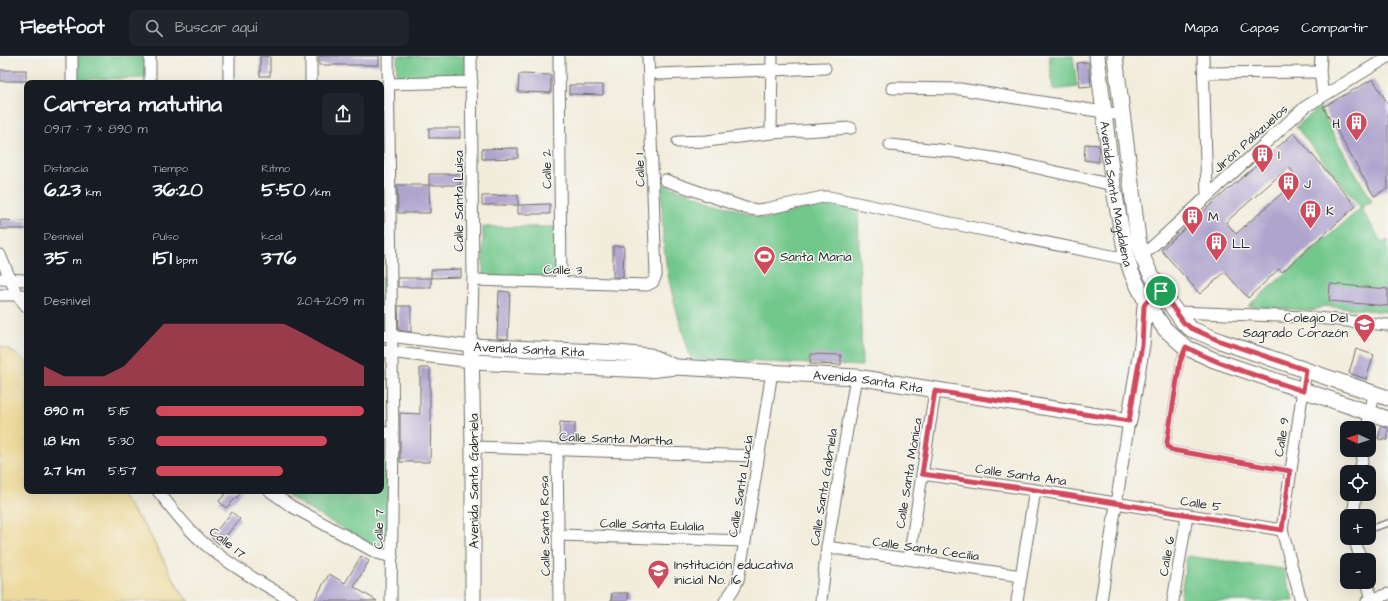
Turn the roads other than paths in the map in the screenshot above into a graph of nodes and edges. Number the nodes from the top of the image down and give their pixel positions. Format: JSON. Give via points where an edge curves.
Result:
{"nodes":[{"id":1,"x":72,"y":56,"type":"edge"},
{"id":2,"x":150,"y":56,"type":"edge"},
{"id":3,"x":229,"y":56,"type":"edge"},
{"id":4,"x":311,"y":56,"type":"edge"},
{"id":5,"x":388,"y":56,"type":"edge"},
{"id":6,"x":471,"y":56,"type":"edge"},
{"id":7,"x":559,"y":56,"type":"edge"},
{"id":8,"x":648,"y":56,"type":"edge"},
{"id":9,"x":772,"y":56,"type":"edge"},
{"id":10,"x":1097,"y":56,"type":"edge"},
{"id":11,"x":1115,"y":56,"type":"edge"},
{"id":12,"x":1204,"y":56,"type":"edge"},
{"id":13,"x":1321,"y":56,"type":"edge"},
{"id":14,"x":1388,"y":57,"type":"edge"},
{"id":15,"x":825,"y":68,"type":"dead end"},
{"id":16,"x":772,"y":70,"type":"junction"},
{"id":17,"x":1320,"y":72,"type":"junction"},
{"id":18,"x":1204,"y":73,"type":"junction"},
{"id":19,"x":658,"y":74,"type":"dead end"},
{"id":20,"x":72,"y":80,"type":"edge"},
{"id":21,"x":150,"y":80,"type":"edge"},
{"id":22,"x":229,"y":80,"type":"edge"},
{"id":23,"x":311,"y":80,"type":"edge"},
{"id":24,"x":472,"y":82,"type":"junction"},
{"id":25,"x":388,"y":84,"type":"junction"},
{"id":26,"x":892,"y":88,"type":"dead end"},
{"id":27,"x":1323,"y":96,"type":"junction"},
{"id":28,"x":1103,"y":112,"type":"junction"},
{"id":29,"x":1122,"y":115,"type":"junction"},
{"id":30,"x":851,"y":128,"type":"dead end"},
{"id":31,"x":771,"y":133,"type":"junction"},
{"id":32,"x":678,"y":142,"type":"dead end"},
{"id":33,"x":890,"y":145,"type":"dead end"},
{"id":34,"x":665,"y":180,"type":"dead end"},
{"id":35,"x":1113,"y":185,"type":"junction"},
{"id":36,"x":1207,"y":195,"type":"junction"},
{"id":37,"x":0,"y":255,"type":"edge"},
{"id":38,"x":1142,"y":256,"type":"junction"},
{"id":39,"x":1127,"y":259,"type":"junction"},
{"id":40,"x":6,"y":279,"type":"edge"},
{"id":41,"x":24,"y":280,"type":"edge"},
{"id":42,"x":473,"y":280,"type":"junction"},
{"id":43,"x":561,"y":282,"type":"junction"},
{"id":44,"x":653,"y":282,"type":"joint"},
{"id":45,"x":1161,"y":291,"type":"junction"},
{"id":46,"x":0,"y":295,"type":"edge"},
{"id":47,"x":22,"y":295,"type":"edge"},
{"id":48,"x":1146,"y":302,"type":"junction"},
{"id":49,"x":1177,"y":312,"type":"junction"},
{"id":50,"x":1160,"y":323,"type":"junction"},
{"id":51,"x":1388,"y":325,"type":"edge"},
{"id":52,"x":387,"y":336,"type":"edge"},
{"id":53,"x":1142,"y":345,"type":"junction"},
{"id":54,"x":471,"y":346,"type":"junction"},
{"id":55,"x":1186,"y":347,"type":"junction"},
{"id":56,"x":386,"y":351,"type":"edge"},
{"id":57,"x":472,"y":362,"type":"junction"},
{"id":58,"x":676,"y":367,"type":"junction"},
{"id":59,"x":1306,"y":370,"type":"junction"},
{"id":60,"x":772,"y":372,"type":"junction"},
{"id":61,"x":856,"y":377,"type":"junction"},
{"id":62,"x":935,"y":391,"type":"junction"},
{"id":63,"x":1303,"y":391,"type":"junction"},
{"id":64,"x":1374,"y":394,"type":"junction"},
{"id":65,"x":1388,"y":398,"type":"edge"},
{"id":66,"x":1370,"y":413,"type":"junction"},
{"id":67,"x":1388,"y":418,"type":"edge"},
{"id":68,"x":1129,"y":421,"type":"junction"},
{"id":69,"x":1368,"y":421,"type":"edge"},
{"id":70,"x":384,"y":432,"type":"edge"},
{"id":71,"x":393,"y":434,"type":"junction"},
{"id":72,"x":473,"y":447,"type":"junction"},
{"id":73,"x":557,"y":450,"type":"junction"},
{"id":74,"x":758,"y":456,"type":"junction"},
{"id":75,"x":1290,"y":471,"type":"junction"},
{"id":76,"x":922,"y":474,"type":"junction"},
{"id":77,"x":1035,"y":490,"type":"junction"},
{"id":78,"x":160,"y":494,"type":"edge"},
{"id":79,"x":274,"y":494,"type":"edge"},
{"id":80,"x":1116,"y":502,"type":"junction"},
{"id":81,"x":1187,"y":515,"type":"junction"},
{"id":82,"x":1388,"y":523,"type":"edge"},
{"id":83,"x":1376,"y":527,"type":"edge"},
{"id":84,"x":1282,"y":530,"type":"junction"},
{"id":85,"x":559,"y":535,"type":"junction"},
{"id":86,"x":745,"y":541,"type":"junction"},
{"id":87,"x":827,"y":547,"type":"junction"},
{"id":88,"x":392,"y":557,"type":"junction"},
{"id":89,"x":909,"y":559,"type":"junction"},
{"id":90,"x":1021,"y":576,"type":"junction"},
{"id":91,"x":1368,"y":589,"type":"edge"},
{"id":92,"x":1388,"y":594,"type":"edge"},
{"id":93,"x":1370,"y":600,"type":"edge"},
{"id":94,"x":292,"y":601,"type":"edge"},
{"id":95,"x":391,"y":601,"type":"edge"},
{"id":96,"x":473,"y":601,"type":"edge"},
{"id":97,"x":559,"y":601,"type":"edge"},
{"id":98,"x":725,"y":601,"type":"edge"},
{"id":99,"x":821,"y":601,"type":"edge"},
{"id":100,"x":1017,"y":601,"type":"edge"},
{"id":101,"x":1101,"y":601,"type":"edge"},
{"id":102,"x":1173,"y":601,"type":"edge"},
{"id":103,"x":1301,"y":601,"type":"edge"}],
"edges":[{"from":1,"to":20,"type":"street"},
{"from":2,"to":21,"type":"street"},
{"from":3,"to":22,"type":"street"},
{"from":4,"to":23,"type":"street"},
{"from":5,"to":25,"type":"street"},
{"from":6,"to":24,"type":"street","name":"Calle Santa Luisa"},
{"from":7,"to":43,"type":"street","name":"Calle 2"},
{"from":8,"to":44,"type":"street","name":"Calle 1","via":[[656,275]]},
{"from":9,"to":16,"type":"street"},
{"from":10,"to":28,"type":"street","name":"Avenida Santa Magdalena"},
{"from":11,"to":29,"type":"street","name":"Avenida Santa Magdalena"},
{"from":12,"to":18,"type":"street"},
{"from":13,"to":17,"type":"street"},
{"from":14,"to":27,"type":"street","name":"Jirón Palazuelos"},
{"from":15,"to":16,"type":"street"},
{"from":16,"to":19,"type":"street"},
{"from":16,"to":31,"type":"street"},
{"from":17,"to":18,"type":"street"},
{"from":17,"to":27,"type":"street"},
{"from":18,"to":36,"type":"street"},
{"from":24,"to":25,"type":"street"},
{"from":24,"to":42,"type":"street","name":"Calle Santa Luisa"},
{"from":25,"to":52,"type":"street"},
{"from":26,"to":28,"type":"street","via":[[960,89]]},
{"from":27,"to":36,"type":"street","name":"Jirón Palazuelos","via":[[1300,111]]},
{"from":28,"to":29,"type":"street"},
{"from":28,"to":35,"type":"street","name":"Avenida Santa Magdalena"},
{"from":29,"to":38,"type":"street","name":"Avenida Santa Magdalena"},
{"from":30,"to":31,"type":"street"},
{"from":31,"to":32,"type":"street"},
{"from":33,"to":35,"type":"street","via":[[971,154]]},
{"from":34,"to":39,"type":"street","via":[[745,208],[757,210],[829,197]]},
{"from":35,"to":39,"type":"street","name":"Avenida Santa Magdalena"},
{"from":36,"to":38,"type":"street","name":"Jirón Palazuelos"},
{"from":37,"to":40,"type":"street"},
{"from":38,"to":45,"type":"street","name":"Avenida Santa Magdalena"},
{"from":39,"to":48,"type":"street","name":"Avenida Santa Magdalena"},
{"from":40,"to":41,"type":"street"},
{"from":40,"to":47,"type":"street"},
{"from":42,"to":43,"type":"street","name":"Calle 3"},
{"from":42,"to":54,"type":"street","name":"Calle Santa Luisa"},
{"from":43,"to":44,"type":"street","name":"Calle 3","via":[[647,285]]},
{"from":45,"to":48,"type":"street"},
{"from":45,"to":49,"type":"street","name":"Avenida Santa Magdalena"},
{"from":46,"to":47,"type":"street"},
{"from":48,"to":50,"type":"street","name":"Avenida Santa Magdalena"},
{"from":48,"to":53,"type":"street"},
{"from":49,"to":50,"type":"street"},
{"from":49,"to":51,"type":"street","via":[[1306,317]]},
{"from":49,"to":59,"type":"street","name":"Avenida Santa Magdalena","via":[[1184,323],[1205,335]]},
{"from":50,"to":53,"type":"street"},
{"from":50,"to":55,"type":"street","name":"Avenida Santa Magdalena"},
{"from":52,"to":54,"type":"street","name":"Avenida Santa Rita"},
{"from":52,"to":56,"type":"street","name":"Calle 7"},
{"from":53,"to":68,"type":"street"},
{"from":54,"to":57,"type":"street","name":"Avenida Santa Gabriela"},
{"from":54,"to":58,"type":"street","name":"Avenida Santa Rita","via":[[650,356]]},
{"from":55,"to":63,"type":"street","name":"Avenida Santa Magdalena","via":[[1198,354]]},
{"from":55,"to":75,"type":"lane","via":[[1180,362],[1168,447],[1172,450]]},
{"from":56,"to":57,"type":"street","name":"Avenida Santa Rita"},
{"from":56,"to":71,"type":"street","name":"Calle 7"},
{"from":57,"to":58,"type":"street","name":"Avenida Santa Rita","via":[[648,370]]},
{"from":57,"to":72,"type":"street","name":"Avenida Santa Gabriela"},
{"from":58,"to":60,"type":"street","name":"Avenida Santa Rita"},
{"from":59,"to":63,"type":"street","name":"Calle 9"},
{"from":59,"to":64,"type":"street","name":"Avenida Santa Magdalena"},
{"from":60,"to":61,"type":"street","name":"Avenida Santa Rita"},
{"from":60,"to":74,"type":"street","name":"Calle Santa Lucía"},
{"from":61,"to":62,"type":"street","name":"Avenida Santa Rita"},
{"from":61,"to":87,"type":"street","name":"Calle Santa Gabriela"},
{"from":62,"to":68,"type":"street","name":"Avenida Santa Rita"},
{"from":62,"to":76,"type":"street","name":"Calle Santa Mónica"},
{"from":63,"to":66,"type":"street","name":"Avenida Santa Magdalena"},
{"from":63,"to":75,"type":"street","name":"Calle 9"},
{"from":64,"to":65,"type":"street","name":"Avenida Santa Magdalena"},
{"from":64,"to":66,"type":"street"},
{"from":66,"to":67,"type":"street","name":"Avenida Santa Magdalena"},
{"from":66,"to":69,"type":"street"},
{"from":68,"to":80,"type":"street"},
{"from":70,"to":71,"type":"street"},
{"from":71,"to":88,"type":"street","name":"Calle 7"},
{"from":72,"to":73,"type":"street","name":"Calle Santa Martha"},
{"from":72,"to":96,"type":"street","name":"Avenida Santa Gabriela"},
{"from":73,"to":74,"type":"street","name":"Calle Santa Martha"},
{"from":73,"to":85,"type":"street","name":"Calle Santa Rosa"},
{"from":74,"to":86,"type":"street","name":"Calle Santa Lucía"},
{"from":75,"to":84,"type":"street","name":"Calle 9"},
{"from":76,"to":77,"type":"street","name":"Calle Santa Ana"},
{"from":76,"to":89,"type":"street","name":"Calle Santa Mónica"},
{"from":77,"to":80,"type":"street","name":"Calle Santa Ana"},
{"from":77,"to":90,"type":"street"},
{"from":78,"to":94,"type":"street","name":"Calle 17","via":[[207,545],[236,567]]},
{"from":79,"to":88,"type":"street","via":[[291,506],[377,553]]},
{"from":80,"to":81,"type":"street","name":"Calle 5"},
{"from":80,"to":101,"type":"street"},
{"from":81,"to":84,"type":"street","name":"Calle 5"},
{"from":81,"to":102,"type":"street","name":"Calle 6"},
{"from":82,"to":83,"type":"lane"},
{"from":84,"to":103,"type":"street","name":"Calle 9"},
{"from":85,"to":86,"type":"street","name":"Calle Santa Eulalia"},
{"from":85,"to":97,"type":"street","name":"Calle Santa Rosa"},
{"from":86,"to":98,"type":"street","name":"Calle Santa Lucía","via":[[738,580]]},
{"from":87,"to":89,"type":"street","name":"Calle Santa Cecilia"},
{"from":87,"to":99,"type":"street","name":"Calle Santa Gabriela"},
{"from":88,"to":95,"type":"street","name":"Calle 7"},
{"from":89,"to":90,"type":"street","name":"Calle Santa Cecilia"},
{"from":90,"to":100,"type":"street"},
{"from":91,"to":93,"type":"street"},
{"from":92,"to":93,"type":"street"}]}
